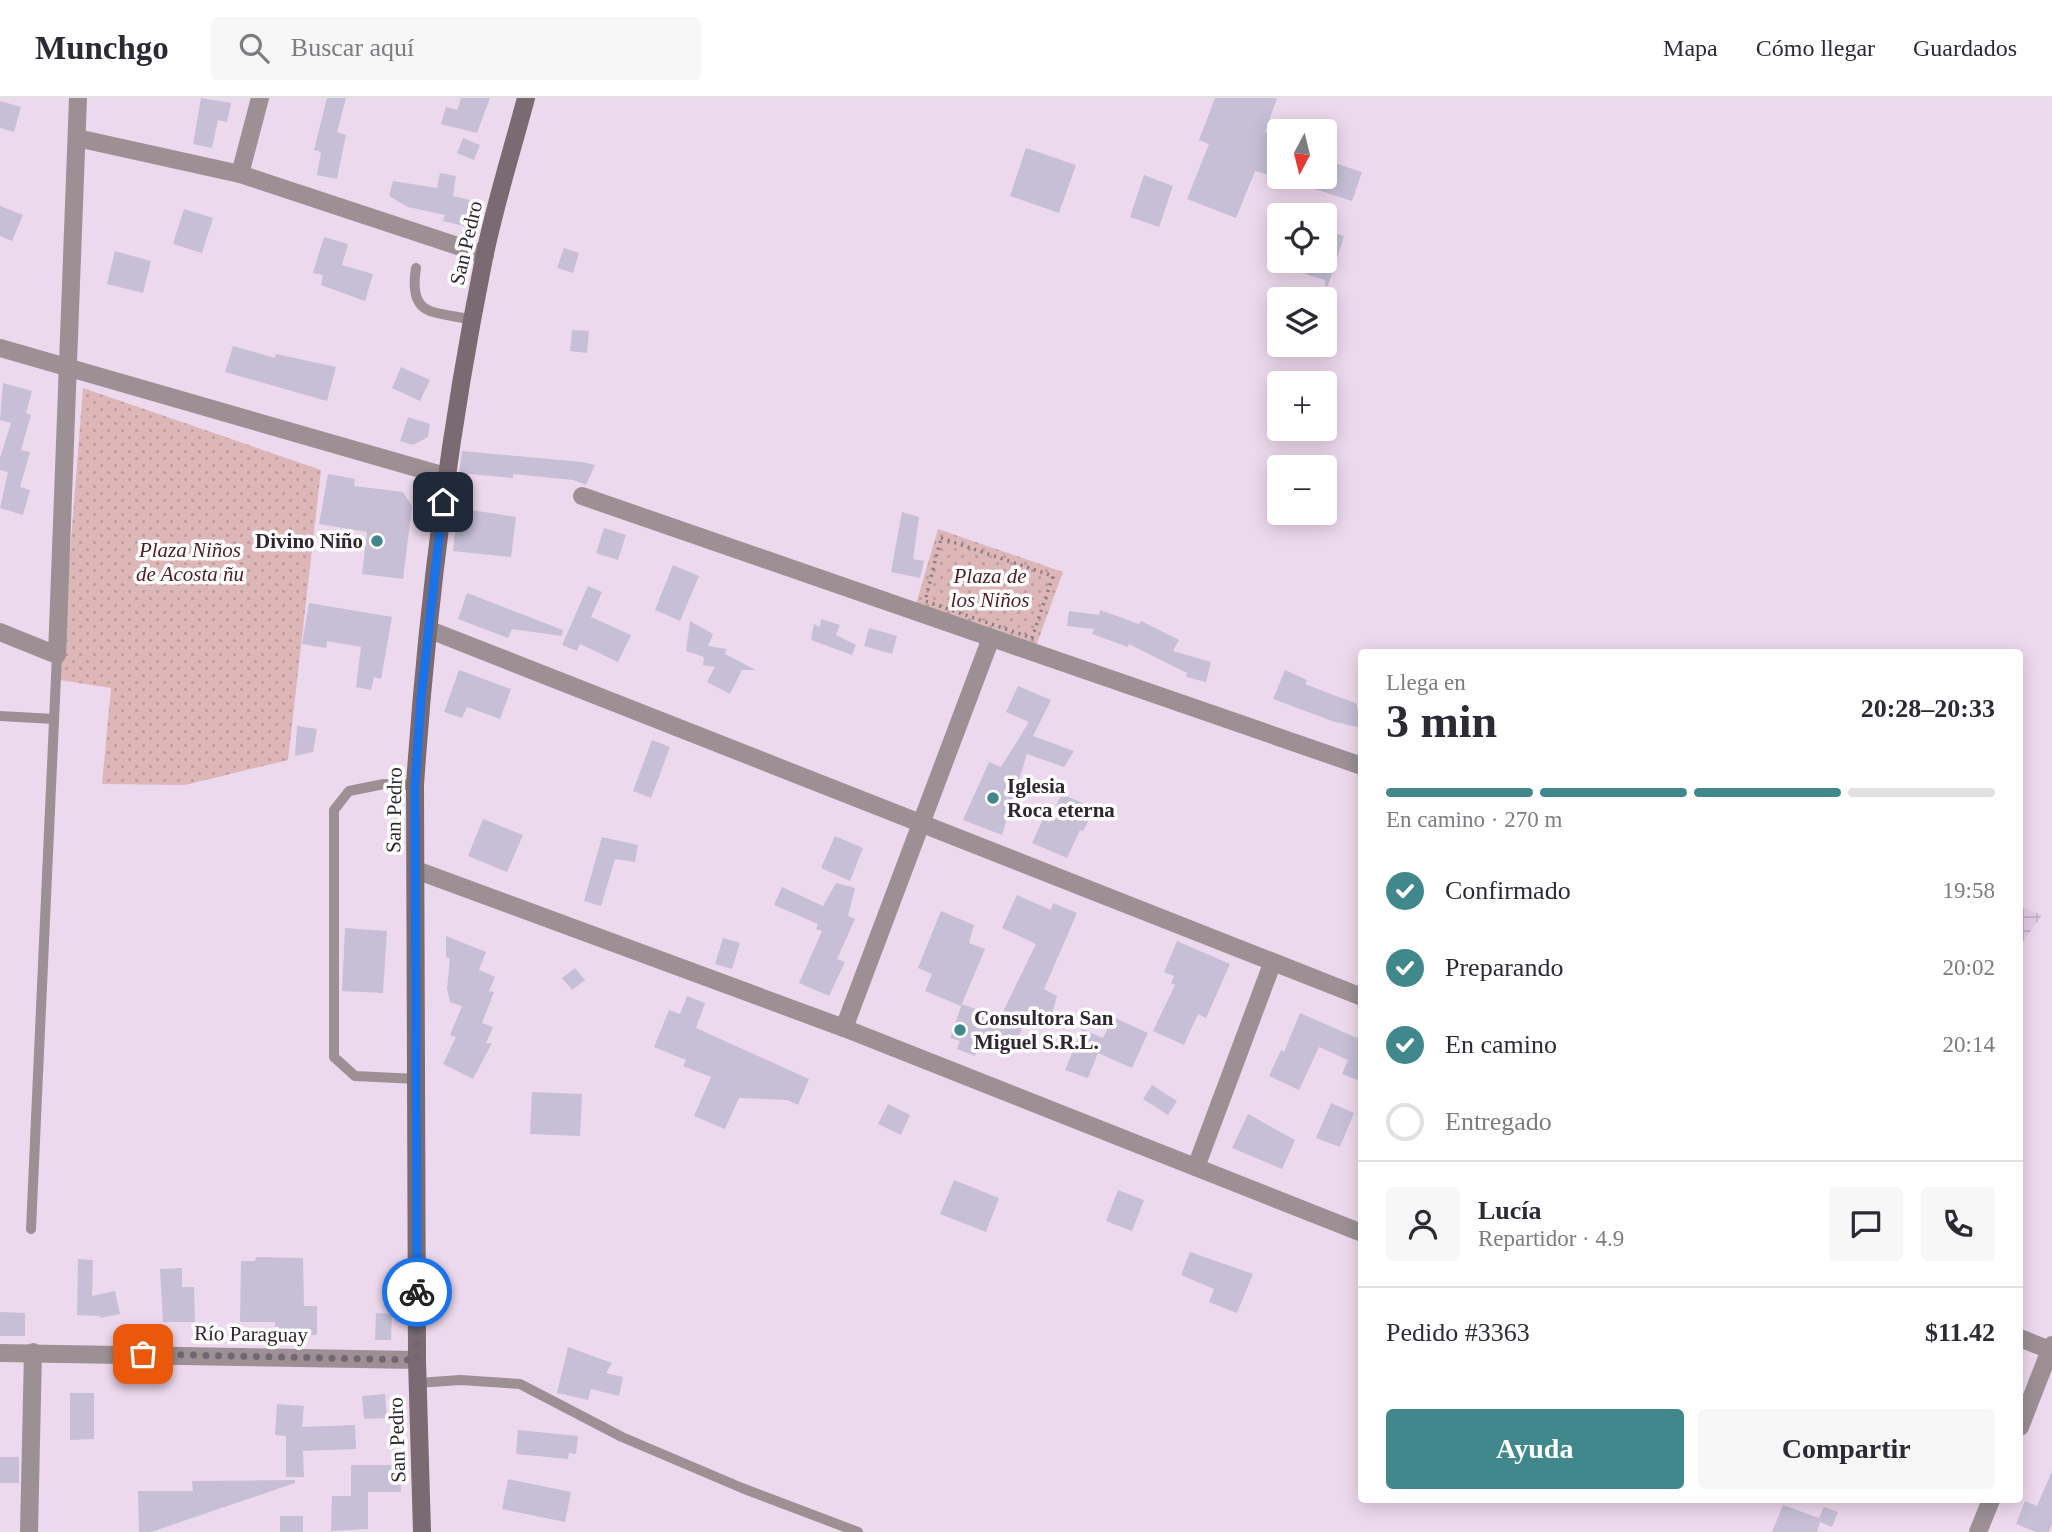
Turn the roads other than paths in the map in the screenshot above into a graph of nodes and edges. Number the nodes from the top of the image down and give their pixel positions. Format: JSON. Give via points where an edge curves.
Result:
{"nodes":[{"id":1,"x":78,"y":98,"type":"edge"},
{"id":2,"x":260,"y":98,"type":"edge"},
{"id":3,"x":526,"y":98,"type":"edge"},
{"id":4,"x":77,"y":138,"type":"junction"},
{"id":5,"x":240,"y":174,"type":"junction"},
{"id":6,"x":485,"y":255,"type":"junction"},
{"id":7,"x":416,"y":268,"type":"dead end"},
{"id":8,"x":473,"y":320,"type":"junction"},
{"id":9,"x":0,"y":348,"type":"edge"},
{"id":10,"x":69,"y":370,"type":"junction"},
{"id":11,"x":445,"y":476,"type":"junction"},
{"id":12,"x":582,"y":496,"type":"dead end"},
{"id":13,"x":430,"y":630,"type":"junction"},
{"id":14,"x":0,"y":632,"type":"edge"},
{"id":15,"x":990,"y":638,"type":"junction"},
{"id":16,"x":57,"y":655,"type":"junction"},
{"id":17,"x":0,"y":716,"type":"edge"},
{"id":18,"x":54,"y":719,"type":"junction"},
{"id":19,"x":1358,"y":765,"type":"edge"},
{"id":20,"x":415,"y":785,"type":"junction"},
{"id":21,"x":920,"y":825,"type":"junction"},
{"id":22,"x":416,"y":870,"type":"junction"},
{"id":23,"x":1272,"y":964,"type":"junction"},
{"id":24,"x":1358,"y":996,"type":"edge"},
{"id":25,"x":844,"y":1028,"type":"junction"},
{"id":26,"x":417,"y":1079,"type":"junction"},
{"id":27,"x":1196,"y":1167,"type":"junction"},
{"id":28,"x":32,"y":1229,"type":"dead end"},
{"id":29,"x":1358,"y":1231,"type":"edge"},
{"id":30,"x":2023,"y":1339,"type":"edge"},
{"id":31,"x":2051,"y":1348,"type":"edge"},
{"id":32,"x":33,"y":1352,"type":"junction"},
{"id":33,"x":0,"y":1353,"type":"edge"},
{"id":34,"x":417,"y":1360,"type":"junction"},
{"id":35,"x":418,"y":1383,"type":"junction"},
{"id":36,"x":2023,"y":1419,"type":"edge"},
{"id":37,"x":1990,"y":1503,"type":"edge"},
{"id":38,"x":29,"y":1532,"type":"edge"},
{"id":39,"x":422,"y":1532,"type":"edge"},
{"id":40,"x":858,"y":1532,"type":"edge"},
{"id":41,"x":1978,"y":1532,"type":"edge"}],
"edges":[{"from":1,"to":4,"type":"street"},
{"from":2,"to":5,"type":"street"},
{"from":3,"to":6,"type":"main road","name":"San Pedro"},
{"from":4,"to":5,"type":"street"},
{"from":4,"to":10,"type":"street"},
{"from":5,"to":6,"type":"street"},
{"from":6,"to":8,"type":"main road","name":"San Pedro"},
{"from":7,"to":8,"type":"lane","via":[[413,289],[420,305]]},
{"from":8,"to":11,"type":"main road","name":"San Pedro"},
{"from":9,"to":10,"type":"street"},
{"from":10,"to":11,"type":"street"},
{"from":10,"to":16,"type":"street"},
{"from":11,"to":13,"type":"main road","name":"San Pedro"},
{"from":12,"to":15,"type":"street"},
{"from":13,"to":20,"type":"main road","name":"San Pedro"},
{"from":13,"to":21,"type":"street"},
{"from":14,"to":16,"type":"street"},
{"from":15,"to":19,"type":"street"},
{"from":15,"to":21,"type":"street"},
{"from":16,"to":18,"type":"lane"},
{"from":17,"to":18,"type":"lane"},
{"from":18,"to":28,"type":"lane"},
{"from":20,"to":22,"type":"main road","name":"San Pedro"},
{"from":20,"to":26,"type":"lane","via":[[349,791],[334,810],[334,1057],[355,1076]]},
{"from":21,"to":23,"type":"street"},
{"from":21,"to":25,"type":"street"},
{"from":22,"to":25,"type":"street"},
{"from":22,"to":26,"type":"main road","name":"San Pedro"},
{"from":23,"to":24,"type":"street"},
{"from":23,"to":27,"type":"street"},
{"from":25,"to":27,"type":"street"},
{"from":26,"to":34,"type":"main road","name":"San Pedro"},
{"from":27,"to":29,"type":"street"},
{"from":30,"to":31,"type":"street"},
{"from":31,"to":36,"type":"street"},
{"from":32,"to":33,"type":"street","name":"Río Paraguay"},
{"from":32,"to":34,"type":"street","name":"Río Paraguay"},
{"from":32,"to":38,"type":"street"},
{"from":34,"to":35,"type":"main road","name":"San Pedro"},
{"from":35,"to":39,"type":"main road","name":"San Pedro"},
{"from":35,"to":40,"type":"lane","via":[[520,1384],[622,1437]]},
{"from":37,"to":41,"type":"street"}]}
